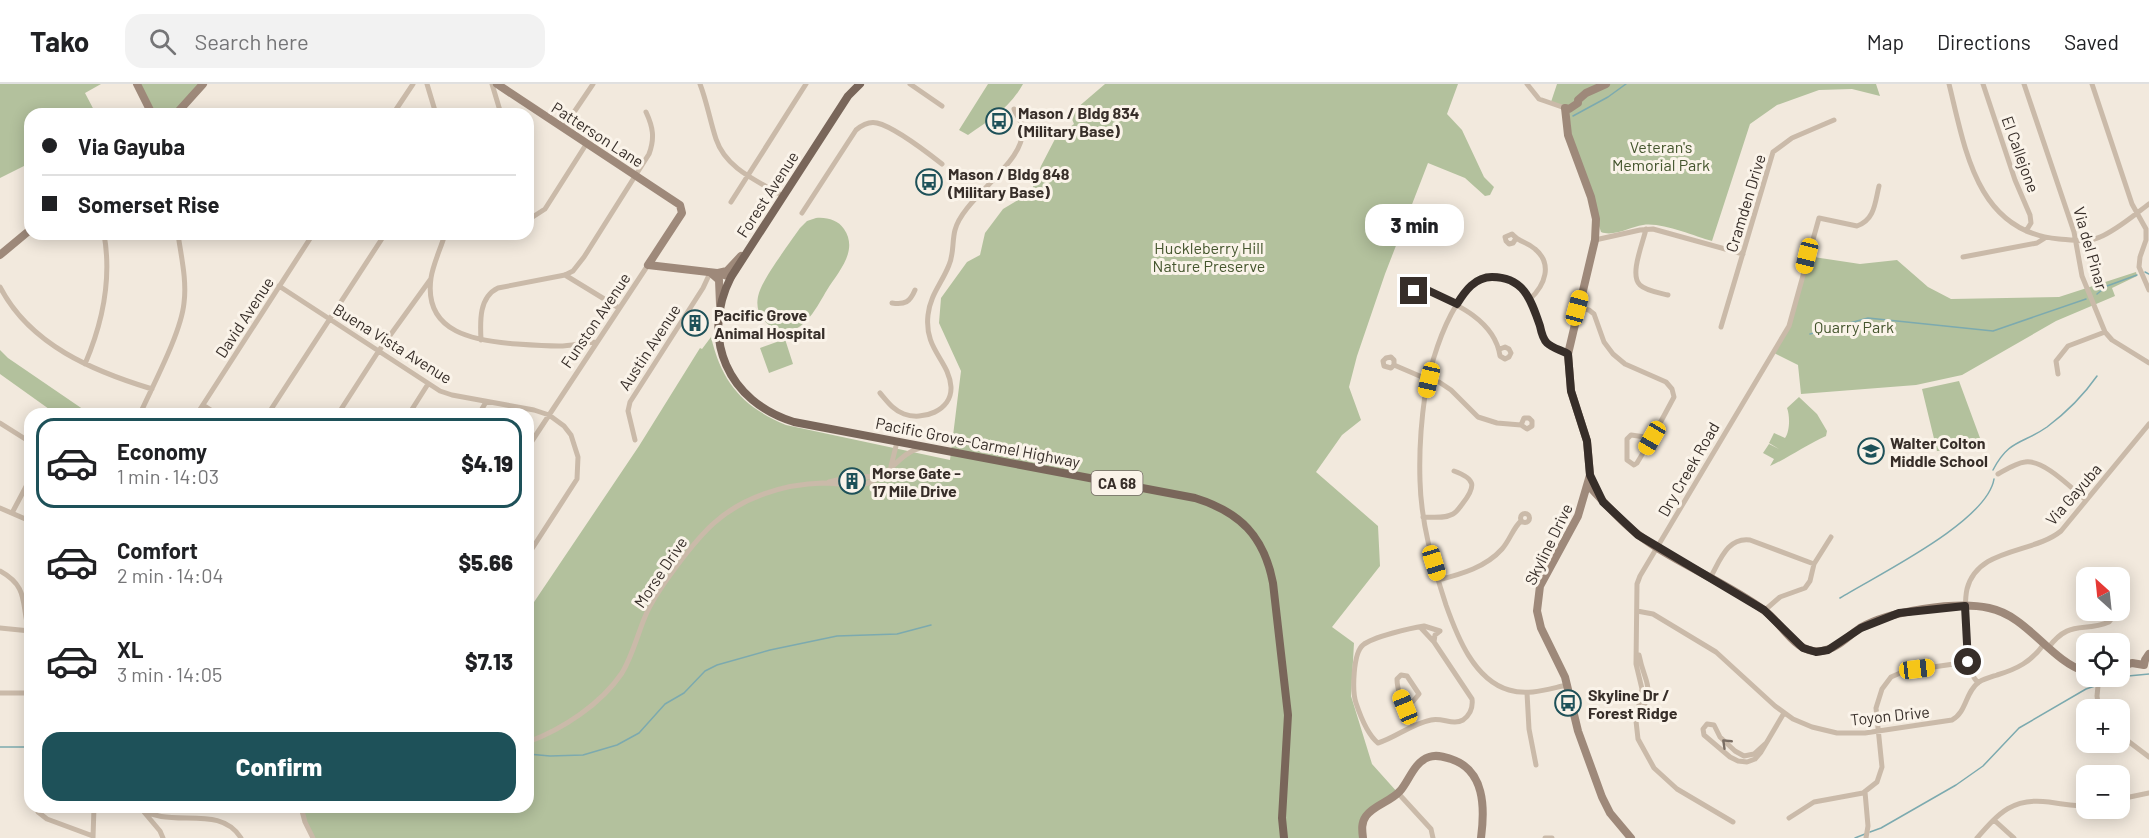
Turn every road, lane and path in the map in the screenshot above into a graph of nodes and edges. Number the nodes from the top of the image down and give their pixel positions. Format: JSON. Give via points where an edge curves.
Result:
{"nodes":[{"id":1,"x":137,"y":84,"type":"edge"},
{"id":2,"x":203,"y":84,"type":"edge"},
{"id":3,"x":413,"y":84,"type":"edge"},
{"id":4,"x":427,"y":84,"type":"edge"},
{"id":5,"x":492,"y":84,"type":"edge"},
{"id":6,"x":593,"y":84,"type":"edge"},
{"id":7,"x":700,"y":84,"type":"edge"},
{"id":8,"x":806,"y":84,"type":"edge"},
{"id":9,"x":860,"y":84,"type":"edge"},
{"id":10,"x":910,"y":84,"type":"edge"},
{"id":11,"x":1527,"y":84,"type":"edge"},
{"id":12,"x":1606,"y":84,"type":"edge"},
{"id":13,"x":1949,"y":84,"type":"edge"},
{"id":14,"x":1983,"y":84,"type":"edge"},
{"id":15,"x":2025,"y":84,"type":"edge"},
{"id":16,"x":2092,"y":84,"type":"edge"},
{"id":17,"x":503,"y":86,"type":"edge"},
{"id":18,"x":942,"y":106,"type":"dead end"},
{"id":19,"x":149,"y":108,"type":"edge"},
{"id":20,"x":181,"y":108,"type":"edge"},
{"id":21,"x":397,"y":108,"type":"edge"},
{"id":22,"x":434,"y":108,"type":"edge"},
{"id":23,"x":499,"y":108,"type":"edge"},
{"id":24,"x":1565,"y":108,"type":"junction"},
{"id":25,"x":1014,"y":109,"type":"dead end"},
{"id":26,"x":646,"y":112,"type":"dead end"},
{"id":27,"x":1834,"y":120,"type":"dead end"},
{"id":28,"x":564,"y":127,"type":"junction"},
{"id":29,"x":587,"y":142,"type":"junction"},
{"id":30,"x":942,"y":164,"type":"dead end"},
{"id":31,"x":636,"y":174,"type":"junction"},
{"id":32,"x":748,"y":175,"type":"junction"},
{"id":33,"x":1879,"y":186,"type":"dead end"},
{"id":34,"x":783,"y":196,"type":"junction"},
{"id":35,"x":731,"y":202,"type":"dead end"},
{"id":36,"x":2149,"y":204,"type":"edge"},
{"id":37,"x":682,"y":208,"type":"joint"},
{"id":38,"x":802,"y":213,"type":"dead end"},
{"id":39,"x":2136,"y":213,"type":"junction"},
{"id":40,"x":534,"y":217,"type":"edge"},
{"id":41,"x":1646,"y":229,"type":"junction"},
{"id":42,"x":2026,"y":231,"type":"junction"},
{"id":43,"x":24,"y":235,"type":"edge"},
{"id":44,"x":2045,"y":238,"type":"junction"},
{"id":45,"x":105,"y":240,"type":"edge"},
{"id":46,"x":179,"y":240,"type":"edge"},
{"id":47,"x":310,"y":240,"type":"edge"},
{"id":48,"x":381,"y":240,"type":"edge"},
{"id":49,"x":443,"y":240,"type":"edge"},
{"id":50,"x":1515,"y":240,"type":"dead end"},
{"id":51,"x":1595,"y":240,"type":"junction"},
{"id":52,"x":2075,"y":240,"type":"junction"},
{"id":53,"x":754,"y":243,"type":"junction"},
{"id":54,"x":1743,"y":254,"type":"junction"},
{"id":55,"x":0,"y":255,"type":"edge"},
{"id":56,"x":1963,"y":257,"type":"dead end"},
{"id":57,"x":648,"y":265,"type":"junction"},
{"id":58,"x":713,"y":273,"type":"junction"},
{"id":59,"x":565,"y":275,"type":"junction"},
{"id":60,"x":731,"y":277,"type":"junction"},
{"id":61,"x":431,"y":278,"type":"junction"},
{"id":62,"x":279,"y":286,"type":"junction"},
{"id":63,"x":0,"y":287,"type":"edge"},
{"id":64,"x":1423,"y":288,"type":"dead end"},
{"id":65,"x":915,"y":290,"type":"dead end"},
{"id":66,"x":2149,"y":290,"type":"edge"},
{"id":67,"x":1668,"y":296,"type":"dead end"},
{"id":68,"x":1530,"y":299,"type":"junction"},
{"id":69,"x":892,"y":303,"type":"dead end"},
{"id":70,"x":720,"y":304,"type":"junction"},
{"id":71,"x":1457,"y":304,"type":"junction"},
{"id":72,"x":619,"y":308,"type":"junction"},
{"id":73,"x":1577,"y":308,"type":"junction"},
{"id":74,"x":330,"y":320,"type":"junction"},
{"id":75,"x":717,"y":327,"type":"joint"},
{"id":76,"x":1721,"y":327,"type":"dead end"},
{"id":77,"x":2105,"y":332,"type":"junction"},
{"id":78,"x":481,"y":340,"type":"junction"},
{"id":79,"x":596,"y":342,"type":"junction"},
{"id":80,"x":1500,"y":350,"type":"dead end"},
{"id":81,"x":378,"y":352,"type":"junction"},
{"id":82,"x":1568,"y":354,"type":"junction"},
{"id":83,"x":2149,"y":363,"type":"edge"},
{"id":84,"x":85,"y":364,"type":"junction"},
{"id":85,"x":1394,"y":365,"type":"dead end"},
{"id":86,"x":2058,"y":374,"type":"dead end"},
{"id":87,"x":1429,"y":380,"type":"junction"},
{"id":88,"x":428,"y":384,"type":"junction"},
{"id":89,"x":152,"y":389,"type":"junction"},
{"id":90,"x":880,"y":393,"type":"dead end"},
{"id":91,"x":486,"y":402,"type":"junction"},
{"id":92,"x":203,"y":405,"type":"junction"},
{"id":93,"x":143,"y":408,"type":"edge"},
{"id":94,"x":201,"y":408,"type":"edge"},
{"id":95,"x":208,"y":408,"type":"edge"},
{"id":96,"x":272,"y":408,"type":"edge"},
{"id":97,"x":342,"y":408,"type":"edge"},
{"id":98,"x":413,"y":408,"type":"edge"},
{"id":99,"x":482,"y":408,"type":"edge"},
{"id":100,"x":522,"y":408,"type":"edge"},
{"id":101,"x":534,"y":410,"type":"edge"},
{"id":102,"x":549,"y":415,"type":"junction"},
{"id":103,"x":0,"y":423,"type":"edge"},
{"id":104,"x":1521,"y":424,"type":"dead end"},
{"id":105,"x":2149,"y":424,"type":"edge"},
{"id":106,"x":24,"y":438,"type":"edge"},
{"id":107,"x":534,"y":438,"type":"edge"},
{"id":108,"x":1652,"y":438,"type":"junction"},
{"id":109,"x":634,"y":440,"type":"dead end"},
{"id":110,"x":897,"y":442,"type":"junction"},
{"id":111,"x":924,"y":447,"type":"junction"},
{"id":112,"x":890,"y":469,"type":"junction"},
{"id":113,"x":1454,"y":471,"type":"dead end"},
{"id":114,"x":1998,"y":474,"type":"dead end"},
{"id":115,"x":1590,"y":475,"type":"junction"},
{"id":116,"x":1588,"y":486,"type":"junction"},
{"id":117,"x":24,"y":490,"type":"edge"},
{"id":118,"x":2086,"y":500,"type":"junction"},
{"id":119,"x":1603,"y":502,"type":"junction"},
{"id":120,"x":1581,"y":507,"type":"junction"},
{"id":121,"x":0,"y":508,"type":"edge"},
{"id":122,"x":12,"y":513,"type":"junction"},
{"id":123,"x":1423,"y":517,"type":"junction"},
{"id":124,"x":24,"y":518,"type":"edge"},
{"id":125,"x":1521,"y":521,"type":"dead end"},
{"id":126,"x":1831,"y":537,"type":"dead end"},
{"id":127,"x":534,"y":546,"type":"edge"},
{"id":128,"x":1658,"y":547,"type":"junction"},
{"id":129,"x":1814,"y":564,"type":"junction"},
{"id":130,"x":0,"y":571,"type":"edge"},
{"id":131,"x":1710,"y":578,"type":"junction"},
{"id":132,"x":1438,"y":579,"type":"junction"},
{"id":133,"x":1965,"y":606,"type":"junction"},
{"id":134,"x":24,"y":607,"type":"edge"},
{"id":135,"x":1764,"y":610,"type":"junction"},
{"id":136,"x":1637,"y":611,"type":"junction"},
{"id":137,"x":2110,"y":621,"type":"edge"},
{"id":138,"x":1419,"y":627,"type":"junction"},
{"id":139,"x":1454,"y":627,"type":"junction"},
{"id":140,"x":0,"y":628,"type":"edge"},
{"id":141,"x":24,"y":630,"type":"edge"},
{"id":142,"x":1440,"y":631,"type":"junction"},
{"id":143,"x":1434,"y":642,"type":"junction"},
{"id":144,"x":2046,"y":646,"type":"junction"},
{"id":145,"x":2149,"y":653,"type":"edge"},
{"id":146,"x":1968,"y":662,"type":"junction"},
{"id":147,"x":2130,"y":662,"type":"edge"},
{"id":148,"x":2130,"y":666,"type":"edge"},
{"id":149,"x":2076,"y":667,"type":"edge"},
{"id":150,"x":2147,"y":667,"type":"edge"},
{"id":151,"x":1978,"y":683,"type":"junction"},
{"id":152,"x":1567,"y":685,"type":"junction"},
{"id":153,"x":0,"y":693,"type":"edge"},
{"id":154,"x":24,"y":693,"type":"edge"},
{"id":155,"x":1527,"y":693,"type":"junction"},
{"id":156,"x":1784,"y":713,"type":"junction"},
{"id":157,"x":1412,"y":722,"type":"junction"},
{"id":158,"x":1878,"y":731,"type":"junction"},
{"id":159,"x":534,"y":739,"type":"edge"},
{"id":160,"x":2130,"y":743,"type":"edge"},
{"id":161,"x":1765,"y":744,"type":"junction"},
{"id":162,"x":2149,"y":757,"type":"edge"},
{"id":163,"x":1536,"y":765,"type":"dead end"},
{"id":164,"x":1865,"y":792,"type":"junction"},
{"id":165,"x":1398,"y":793,"type":"junction"},
{"id":166,"x":2149,"y":793,"type":"edge"},
{"id":167,"x":2130,"y":797,"type":"edge"},
{"id":168,"x":2076,"y":805,"type":"edge"},
{"id":169,"x":39,"y":813,"type":"edge"},
{"id":170,"x":94,"y":813,"type":"edge"},
{"id":171,"x":144,"y":813,"type":"edge"},
{"id":172,"x":153,"y":813,"type":"edge"},
{"id":173,"x":303,"y":813,"type":"edge"},
{"id":174,"x":1789,"y":818,"type":"dead end"},
{"id":175,"x":1994,"y":820,"type":"junction"},
{"id":176,"x":1733,"y":822,"type":"dead end"},
{"id":177,"x":93,"y":837,"type":"edge"},
{"id":178,"x":163,"y":838,"type":"edge"},
{"id":179,"x":241,"y":838,"type":"edge"},
{"id":180,"x":313,"y":838,"type":"edge"},
{"id":181,"x":1284,"y":838,"type":"edge"},
{"id":182,"x":1364,"y":838,"type":"edge"},
{"id":183,"x":1433,"y":838,"type":"edge"},
{"id":184,"x":1481,"y":838,"type":"edge"},
{"id":185,"x":1545,"y":838,"type":"edge"},
{"id":186,"x":1552,"y":838,"type":"edge"},
{"id":187,"x":1631,"y":838,"type":"edge"},
{"id":188,"x":1866,"y":838,"type":"edge"},
{"id":189,"x":1977,"y":838,"type":"edge"},
{"id":190,"x":2014,"y":838,"type":"edge"}],
"edges":[{"from":1,"to":19,"type":"street"},
{"from":2,"to":20,"type":"street"},
{"from":3,"to":21,"type":"street"},
{"from":4,"to":22,"type":"street"},
{"from":5,"to":23,"type":"street"},
{"from":6,"to":28,"type":"street"},
{"from":7,"to":32,"type":"street","via":[[718,145],[732,165]]},
{"from":8,"to":32,"type":"street"},
{"from":9,"to":34,"type":"main road","name":"Forest Avenue","number":"CA 68","via":[[848,96]]},
{"from":10,"to":18,"type":"street"},
{"from":11,"to":24,"type":"street","via":[[1539,99]]},
{"from":12,"to":24,"type":"street","via":[[1586,93],[1574,107]]},
{"from":13,"to":42,"type":"street","via":[[1979,186]]},
{"from":14,"to":42,"type":"street","name":"El Callejone","via":[[2030,215]]},
{"from":15,"to":52,"type":"street","name":"Via del Pinar"},
{"from":16,"to":39,"type":"street"},
{"from":17,"to":28,"type":"street","name":"Patterson Lane"},
{"from":24,"to":51,"type":"street","name":"Skyline Drive","via":[[1570,141],[1594,208]]},
{"from":25,"to":90,"type":"street","via":[[1022,126],[1018,144],[1003,170],[961,216],[950,264],[930,299],[928,329],[949,379],[949,400],[934,412],[911,416],[892,407]]},
{"from":26,"to":31,"type":"street","via":[[653,130],[652,146]]},
{"from":27,"to":54,"type":"street","name":"Cramden Drive","via":[[1791,138],[1773,152]]},
{"from":28,"to":29,"type":"street","name":"Patterson Lane"},
{"from":29,"to":31,"type":"street","name":"Patterson Lane"},
{"from":29,"to":40,"type":"street","via":[[545,209]]},
{"from":30,"to":38,"type":"street","via":[[881,124],[866,124],[856,130]]},
{"from":31,"to":37,"type":"street","name":"Patterson Lane"},
{"from":31,"to":59,"type":"street","via":[[584,257]]},
{"from":32,"to":34,"type":"street"},
{"from":32,"to":35,"type":"street"},
{"from":33,"to":128,"type":"street","name":"Dry Creek Road","via":[[1872,214],[1863,224],[1819,218],[1789,326]]},
{"from":34,"to":53,"type":"main road","name":"Forest Avenue","number":"CA 68"},
{"from":36,"to":39,"type":"street"},
{"from":37,"to":57,"type":"street","name":"Funston Avenue"},
{"from":39,"to":52,"type":"street","via":[[2100,238]]},
{"from":39,"to":66,"type":"street","via":[[2146,231],[2139,262]]},
{"from":41,"to":51,"type":"street"},
{"from":41,"to":54,"type":"street"},
{"from":41,"to":67,"type":"street","via":[[1635,279],[1642,287]]},
{"from":42,"to":44,"type":"street"},
{"from":43,"to":55,"type":"street"},
{"from":44,"to":52,"type":"street"},
{"from":44,"to":56,"type":"street","via":[[2037,243]]},
{"from":45,"to":84,"type":"street","via":[[105,301]]},
{"from":46,"to":89,"type":"street","via":[[185,286],[183,310]]},
{"from":47,"to":62,"type":"street","name":"David Avenue"},
{"from":48,"to":74,"type":"street"},
{"from":49,"to":61,"type":"street"},
{"from":50,"to":68,"type":"street","via":[[1535,248],[1546,266],[1544,282]]},
{"from":51,"to":73,"type":"street","name":"Skyline Drive"},
{"from":52,"to":77,"type":"street","name":"Via del Pinar","via":[[2082,276]]},
{"from":53,"to":58,"type":"street","via":[[748,244],[727,271]]},
{"from":53,"to":60,"type":"main road","name":"Forest Avenue","number":"CA 68"},
{"from":54,"to":76,"type":"street","name":"Cramden Drive"},
{"from":57,"to":58,"type":"street"},
{"from":57,"to":72,"type":"street","name":"Funston Avenue"},
{"from":58,"to":60,"type":"street"},
{"from":58,"to":70,"type":"street","via":[[719,280]]},
{"from":58,"to":109,"type":"street","name":"Austin Avenue","via":[[630,402]]},
{"from":59,"to":72,"type":"street"},
{"from":59,"to":78,"type":"street","via":[[490,293],[482,312]]},
{"from":60,"to":70,"type":"main road","name":"Forest Avenue","number":"CA 68"},
{"from":61,"to":78,"type":"street","via":[[438,317],[452,330]]},
{"from":61,"to":81,"type":"street"},
{"from":62,"to":74,"type":"street","name":"Buena Vista Avenue"},
{"from":62,"to":92,"type":"street","name":"David Avenue"},
{"from":63,"to":84,"type":"street","via":[[33,330]]},
{"from":64,"to":71,"type":"street"},
{"from":65,"to":69,"type":"street","via":[[906,303]]},
{"from":68,"to":71,"type":"street","via":[[1512,280],[1488,277],[1472,285]]},
{"from":68,"to":82,"type":"street","via":[[1544,339]]},
{"from":70,"to":75,"type":"main road","name":"Forest Avenue","number":"CA 68"},
{"from":71,"to":80,"type":"street","via":[[1484,323]]},
{"from":71,"to":87,"type":"street","via":[[1438,346]]},
{"from":72,"to":79,"type":"street","name":"Funston Avenue"},
{"from":73,"to":82,"type":"street","name":"Skyline Drive"},
{"from":73,"to":108,"type":"street","via":[[1594,314],[1604,342],[1620,360],[1666,382],[1672,389],[1674,397]]},
{"from":74,"to":81,"type":"street","name":"Buena Vista Avenue"},
{"from":74,"to":96,"type":"street"},
{"from":75,"to":110,"type":"main road","name":"Pacific Grove-Carmel Highway","number":"CA 68","via":[[733,377],[747,395],[769,412],[794,422]]},
{"from":77,"to":83,"type":"street"},
{"from":77,"to":86,"type":"street","via":[[2068,346],[2056,361]]},
{"from":78,"to":79,"type":"street","via":[[548,346]]},
{"from":79,"to":102,"type":"street","name":"Funston Avenue"},
{"from":81,"to":88,"type":"street","name":"Buena Vista Avenue"},
{"from":81,"to":97,"type":"street"},
{"from":82,"to":115,"type":"street","name":"Skyline Drive","via":[[1571,391],[1587,441]]},
{"from":84,"to":89,"type":"street"},
{"from":85,"to":87,"type":"street"},
{"from":87,"to":104,"type":"street","via":[[1451,390],[1478,417]]},
{"from":87,"to":123,"type":"street","via":[[1420,434]]},
{"from":88,"to":91,"type":"street","name":"Buena Vista Avenue","via":[[445,393]]},
{"from":88,"to":98,"type":"street"},
{"from":89,"to":93,"type":"street"},
{"from":91,"to":99,"type":"street"},
{"from":91,"to":100,"type":"street","name":"Buena Vista Avenue"},
{"from":92,"to":94,"type":"street","name":"David Avenue"},
{"from":92,"to":95,"type":"street"},
{"from":101,"to":102,"type":"street","name":"Buena Vista Avenue"},
{"from":102,"to":107,"type":"street","name":"Funston Avenue"},
{"from":102,"to":127,"type":"street","name":"Buena Vista Avenue","via":[[571,435],[578,457],[578,474]]},
{"from":103,"to":106,"type":"street"},
{"from":105,"to":118,"type":"street","name":"Via Gayuba"},
{"from":108,"to":108,"type":"street","via":[[1637,463],[1631,465],[1627,460],[1627,437]]},
{"from":110,"to":111,"type":"main road","name":"Pacific Grove-Carmel Highway","number":"CA 68"},
{"from":110,"to":112,"type":"street"},
{"from":111,"to":112,"type":"street","name":"Morse Drive","via":[[906,453]]},
{"from":111,"to":181,"type":"main road","name":"Pacific Grove-Carmel Highway","number":"CA 68","via":[[1195,498],[1226,511],[1249,530],[1259,542],[1270,569],[1287,700]]},
{"from":112,"to":159,"type":"street","name":"Morse Drive","via":[[882,476],[845,478],[765,494],[715,523],[655,598],[627,664],[611,687],[565,724]]},
{"from":113,"to":123,"type":"street","via":[[1466,475],[1471,482],[1468,496],[1452,515]]},
{"from":114,"to":118,"type":"street","via":[[2019,463],[2034,462]]},
{"from":115,"to":116,"type":"street","name":"Skyline Drive"},
{"from":115,"to":119,"type":"street"},
{"from":116,"to":119,"type":"street"},
{"from":116,"to":120,"type":"street","name":"Skyline Drive"},
{"from":117,"to":122,"type":"street"},
{"from":118,"to":133,"type":"street","name":"Via Gayuba","via":[[2051,538],[1998,556],[1982,566],[1968,585]]},
{"from":119,"to":120,"type":"street","via":[[1590,501]]},
{"from":119,"to":128,"type":"street","via":[[1630,528]]},
{"from":120,"to":152,"type":"street","name":"Skyline Drive","via":[[1542,580],[1537,603],[1541,628]]},
{"from":121,"to":122,"type":"street"},
{"from":122,"to":124,"type":"street"},
{"from":123,"to":132,"type":"street"},
{"from":125,"to":132,"type":"street","via":[[1491,559],[1468,571]]},
{"from":126,"to":129,"type":"street"},
{"from":128,"to":131,"type":"street"},
{"from":128,"to":136,"type":"street","name":"Dry Creek Road","via":[[1638,580]]},
{"from":129,"to":131,"type":"street","via":[[1742,540],[1727,548]]},
{"from":129,"to":135,"type":"street","via":[[1805,588],[1780,597]]},
{"from":130,"to":134,"type":"street","via":[[20,588]]},
{"from":131,"to":135,"type":"street"},
{"from":132,"to":139,"type":"street"},
{"from":133,"to":135,"type":"street","via":[[1889,615],[1828,650],[1816,652],[1797,644]]},
{"from":133,"to":144,"type":"street","via":[[2002,612]]},
{"from":133,"to":146,"type":"street","name":"Via Gayuba"},
{"from":136,"to":156,"type":"street","name":"Toyon Drive","via":[[1653,614],[1716,652]]},
{"from":136,"to":176,"type":"street","name":"Dry Creek Road","via":[[1636,664],[1642,689],[1636,724],[1641,746],[1658,772],[1688,797]]},
{"from":137,"to":144,"type":"street","via":[[2067,630]]},
{"from":138,"to":142,"type":"street"},
{"from":138,"to":143,"type":"street"},
{"from":138,"to":157,"type":"street","via":[[1369,641],[1355,656],[1355,701],[1372,737],[1378,743]]},
{"from":139,"to":142,"type":"street"},
{"from":139,"to":155,"type":"street","via":[[1487,677],[1504,688]]},
{"from":140,"to":141,"type":"street"},
{"from":142,"to":143,"type":"street"},
{"from":143,"to":157,"type":"street","via":[[1473,706],[1461,721]]},
{"from":144,"to":149,"type":"street"},
{"from":144,"to":151,"type":"street","via":[[2022,666]]},
{"from":145,"to":147,"type":"street"},
{"from":145,"to":150,"type":"street"},
{"from":146,"to":151,"type":"street","name":"Via Gayuba"},
{"from":146,"to":158,"type":"street","via":[[1905,671],[1891,678],[1878,702]]},
{"from":148,"to":150,"type":"street"},
{"from":151,"to":158,"type":"street","name":"Toyon Drive","via":[[1955,719]]},
{"from":152,"to":155,"type":"street"},
{"from":152,"to":187,"type":"street","name":"Skyline Drive","via":[[1578,731],[1602,797],[1618,825]]},
{"from":153,"to":154,"type":"street"},
{"from":155,"to":163,"type":"street"},
{"from":156,"to":158,"type":"street","name":"Toyon Drive","via":[[1837,733]]},
{"from":156,"to":161,"type":"street"},
{"from":157,"to":157,"type":"street","via":[[1397,686],[1401,675],[1407,676],[1419,694],[1410,705]]},
{"from":158,"to":164,"type":"street","via":[[1881,772]]},
{"from":160,"to":162,"type":"street"},
{"from":161,"to":161,"type":"street","one_way":true,"via":[[1754,754],[1744,756],[1720,737],[1714,725],[1707,724],[1703,729],[1704,735],[1738,761],[1755,759]]},
{"from":164,"to":174,"type":"street","via":[[1814,802]]},
{"from":164,"to":188,"type":"street"},
{"from":165,"to":182,"type":"street","via":[[1366,816],[1362,825]]},
{"from":165,"to":183,"type":"street","via":[[1431,829]]},
{"from":165,"to":184,"type":"street","via":[[1419,764],[1429,757],[1463,763],[1472,772],[1481,797]]},
{"from":166,"to":167,"type":"street"},
{"from":168,"to":175,"type":"street","via":[[2024,802],[2008,808]]},
{"from":169,"to":177,"type":"street"},
{"from":170,"to":177,"type":"street"},
{"from":171,"to":178,"type":"street"},
{"from":172,"to":179,"type":"street","via":[[169,818],[225,822]]},
{"from":173,"to":180,"type":"street"},
{"from":175,"to":189,"type":"street"},
{"from":175,"to":190,"type":"street"},
{"from":185,"to":186,"type":"street"}]}
